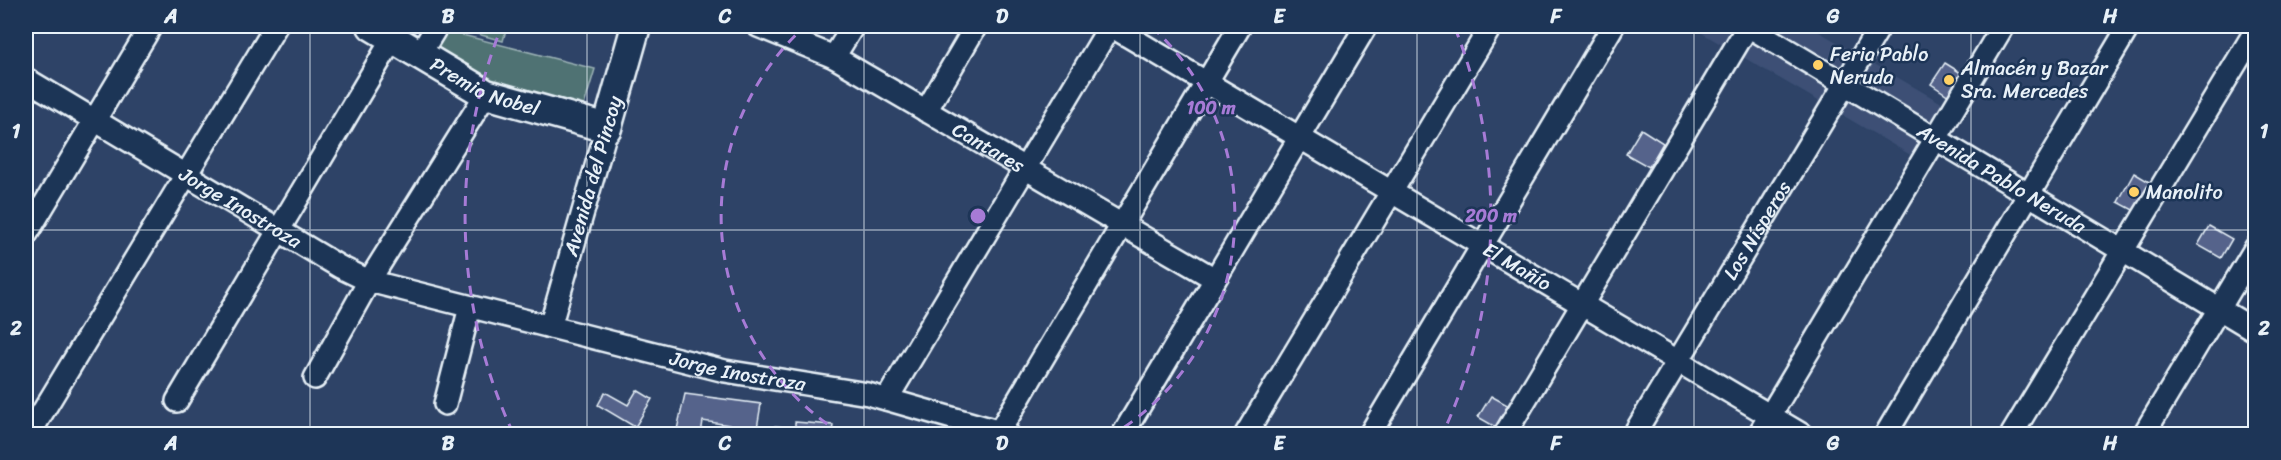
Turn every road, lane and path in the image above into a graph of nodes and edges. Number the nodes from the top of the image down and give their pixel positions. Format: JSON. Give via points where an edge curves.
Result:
{"nodes":[{"id":1,"x":151,"y":26,"type":"edge"},
{"id":2,"x":276,"y":26,"type":"edge"},
{"id":3,"x":437,"y":26,"type":"edge"},
{"id":4,"x":636,"y":26,"type":"edge"},
{"id":5,"x":758,"y":26,"type":"edge"},
{"id":6,"x":853,"y":26,"type":"edge"},
{"id":7,"x":976,"y":26,"type":"edge"},
{"id":8,"x":1110,"y":26,"type":"edge"},
{"id":9,"x":1240,"y":26,"type":"edge"},
{"id":10,"x":1366,"y":26,"type":"edge"},
{"id":11,"x":1491,"y":26,"type":"edge"},
{"id":12,"x":1613,"y":26,"type":"edge"},
{"id":13,"x":1748,"y":26,"type":"edge"},
{"id":14,"x":1880,"y":26,"type":"edge"},
{"id":15,"x":2003,"y":26,"type":"edge"},
{"id":16,"x":2129,"y":26,"type":"edge"},
{"id":17,"x":2256,"y":30,"type":"edge"},
{"id":18,"x":383,"y":32,"type":"edge"},
{"id":19,"x":420,"y":54,"type":"junction"},
{"id":20,"x":834,"y":57,"type":"junction"},
{"id":21,"x":26,"y":79,"type":"edge"},
{"id":22,"x":1206,"y":82,"type":"junction"},
{"id":23,"x":1845,"y":84,"type":"junction"},
{"id":24,"x":486,"y":94,"type":"junction"},
{"id":25,"x":926,"y":111,"type":"junction"},
{"id":26,"x":95,"y":120,"type":"junction"},
{"id":27,"x":607,"y":128,"type":"junction"},
{"id":28,"x":1299,"y":137,"type":"junction"},
{"id":29,"x":1936,"y":138,"type":"junction"},
{"id":30,"x":1024,"y":168,"type":"junction"},
{"id":31,"x":186,"y":174,"type":"junction"},
{"id":32,"x":1392,"y":192,"type":"junction"},
{"id":33,"x":2029,"y":194,"type":"junction"},
{"id":34,"x":1122,"y":225,"type":"junction"},
{"id":35,"x":279,"y":229,"type":"junction"},
{"id":36,"x":26,"y":235,"type":"edge"},
{"id":37,"x":1482,"y":245,"type":"junction"},
{"id":38,"x":2256,"y":247,"type":"edge"},
{"id":39,"x":2122,"y":251,"type":"junction"},
{"id":40,"x":1215,"y":279,"type":"junction"},
{"id":41,"x":369,"y":281,"type":"junction"},
{"id":42,"x":1582,"y":305,"type":"junction"},
{"id":43,"x":470,"y":307,"type":"junction"},
{"id":44,"x":2219,"y":308,"type":"junction"},
{"id":45,"x":550,"y":327,"type":"junction"},
{"id":46,"x":2256,"y":330,"type":"edge"},
{"id":47,"x":1678,"y":362,"type":"junction"},
{"id":48,"x":315,"y":378,"type":"dead end"},
{"id":49,"x":887,"y":399,"type":"junction"},
{"id":50,"x":177,"y":401,"type":"dead end"},
{"id":51,"x":445,"y":404,"type":"dead end"},
{"id":52,"x":1770,"y":416,"type":"junction"},
{"id":53,"x":26,"y":429,"type":"edge"},
{"id":54,"x":1003,"y":433,"type":"edge"},
{"id":55,"x":1123,"y":435,"type":"edge"},
{"id":56,"x":1246,"y":435,"type":"edge"},
{"id":57,"x":1370,"y":435,"type":"edge"},
{"id":58,"x":1505,"y":435,"type":"edge"},
{"id":59,"x":1634,"y":435,"type":"edge"},
{"id":60,"x":1759,"y":435,"type":"edge"},
{"id":61,"x":1801,"y":435,"type":"edge"},
{"id":62,"x":1886,"y":435,"type":"edge"},
{"id":63,"x":2012,"y":435,"type":"edge"},
{"id":64,"x":2144,"y":435,"type":"edge"}],
"edges":[{"from":1,"to":26,"type":"street"},
{"from":2,"to":31,"type":"street"},
{"from":3,"to":19,"type":"street"},
{"from":4,"to":27,"type":"street","name":"Avenida del Pincoy"},
{"from":5,"to":20,"type":"street","name":"Cantares"},
{"from":6,"to":20,"type":"street"},
{"from":7,"to":25,"type":"street"},
{"from":8,"to":22,"type":"street","name":"El Mañío"},
{"from":8,"to":30,"type":"street"},
{"from":9,"to":22,"type":"street"},
{"from":10,"to":28,"type":"street"},
{"from":11,"to":32,"type":"street"},
{"from":12,"to":37,"type":"street"},
{"from":13,"to":23,"type":"street","name":"Avenida Pablo Neruda"},
{"from":13,"to":42,"type":"street"},
{"from":14,"to":23,"type":"street","name":"Los Nísperos"},
{"from":15,"to":29,"type":"street"},
{"from":16,"to":33,"type":"street"},
{"from":17,"to":39,"type":"street"},
{"from":18,"to":19,"type":"street","name":"Premio Nobel"},
{"from":18,"to":35,"type":"street"},
{"from":19,"to":24,"type":"street","name":"Premio Nobel"},
{"from":20,"to":25,"type":"street","name":"Cantares"},
{"from":21,"to":26,"type":"street","name":"Jorge Inostroza"},
{"from":22,"to":28,"type":"street","name":"El Mañío"},
{"from":22,"to":34,"type":"street"},
{"from":23,"to":29,"type":"street","name":"Avenida Pablo Neruda"},
{"from":23,"to":47,"type":"street","name":"Los Nísperos"},
{"from":24,"to":27,"type":"street","name":"Premio Nobel"},
{"from":24,"to":41,"type":"street"},
{"from":25,"to":30,"type":"street","name":"Cantares"},
{"from":26,"to":31,"type":"street","name":"Jorge Inostroza"},
{"from":26,"to":36,"type":"street"},
{"from":27,"to":45,"type":"street","name":"Avenida del Pincoy"},
{"from":28,"to":32,"type":"street","name":"El Mañío"},
{"from":28,"to":40,"type":"street"},
{"from":29,"to":33,"type":"street","name":"Avenida Pablo Neruda"},
{"from":29,"to":52,"type":"street"},
{"from":30,"to":34,"type":"street","name":"Cantares"},
{"from":30,"to":49,"type":"street"},
{"from":31,"to":35,"type":"street","name":"Jorge Inostroza"},
{"from":31,"to":53,"type":"street","via":[[36,423]]},
{"from":32,"to":37,"type":"street","name":"El Mañío"},
{"from":32,"to":56,"type":"street"},
{"from":33,"to":39,"type":"street","name":"Avenida Pablo Neruda"},
{"from":33,"to":62,"type":"street"},
{"from":34,"to":40,"type":"street","name":"Cantares"},
{"from":34,"to":54,"type":"street"},
{"from":35,"to":41,"type":"street","name":"Jorge Inostroza"},
{"from":35,"to":50,"type":"street"},
{"from":37,"to":42,"type":"street","name":"El Mañío"},
{"from":37,"to":57,"type":"street"},
{"from":38,"to":44,"type":"street"},
{"from":39,"to":44,"type":"street","name":"Avenida Pablo Neruda"},
{"from":39,"to":63,"type":"street"},
{"from":40,"to":55,"type":"street"},
{"from":41,"to":43,"type":"street","name":"Jorge Inostroza"},
{"from":41,"to":48,"type":"street"},
{"from":42,"to":47,"type":"street","name":"El Mañío"},
{"from":42,"to":58,"type":"street"},
{"from":43,"to":45,"type":"street","name":"Jorge Inostroza"},
{"from":43,"to":51,"type":"street"},
{"from":44,"to":46,"type":"street","name":"Avenida Pablo Neruda"},
{"from":44,"to":64,"type":"street"},
{"from":45,"to":49,"type":"street","name":"Jorge Inostroza","via":[[725,371]]},
{"from":47,"to":52,"type":"street","name":"El Mañío"},
{"from":47,"to":59,"type":"street","name":"Los Nísperos"},
{"from":49,"to":54,"type":"street","name":"Jorge Inostroza"},
{"from":52,"to":60,"type":"street"},
{"from":52,"to":61,"type":"street","name":"El Mañío"}]}
